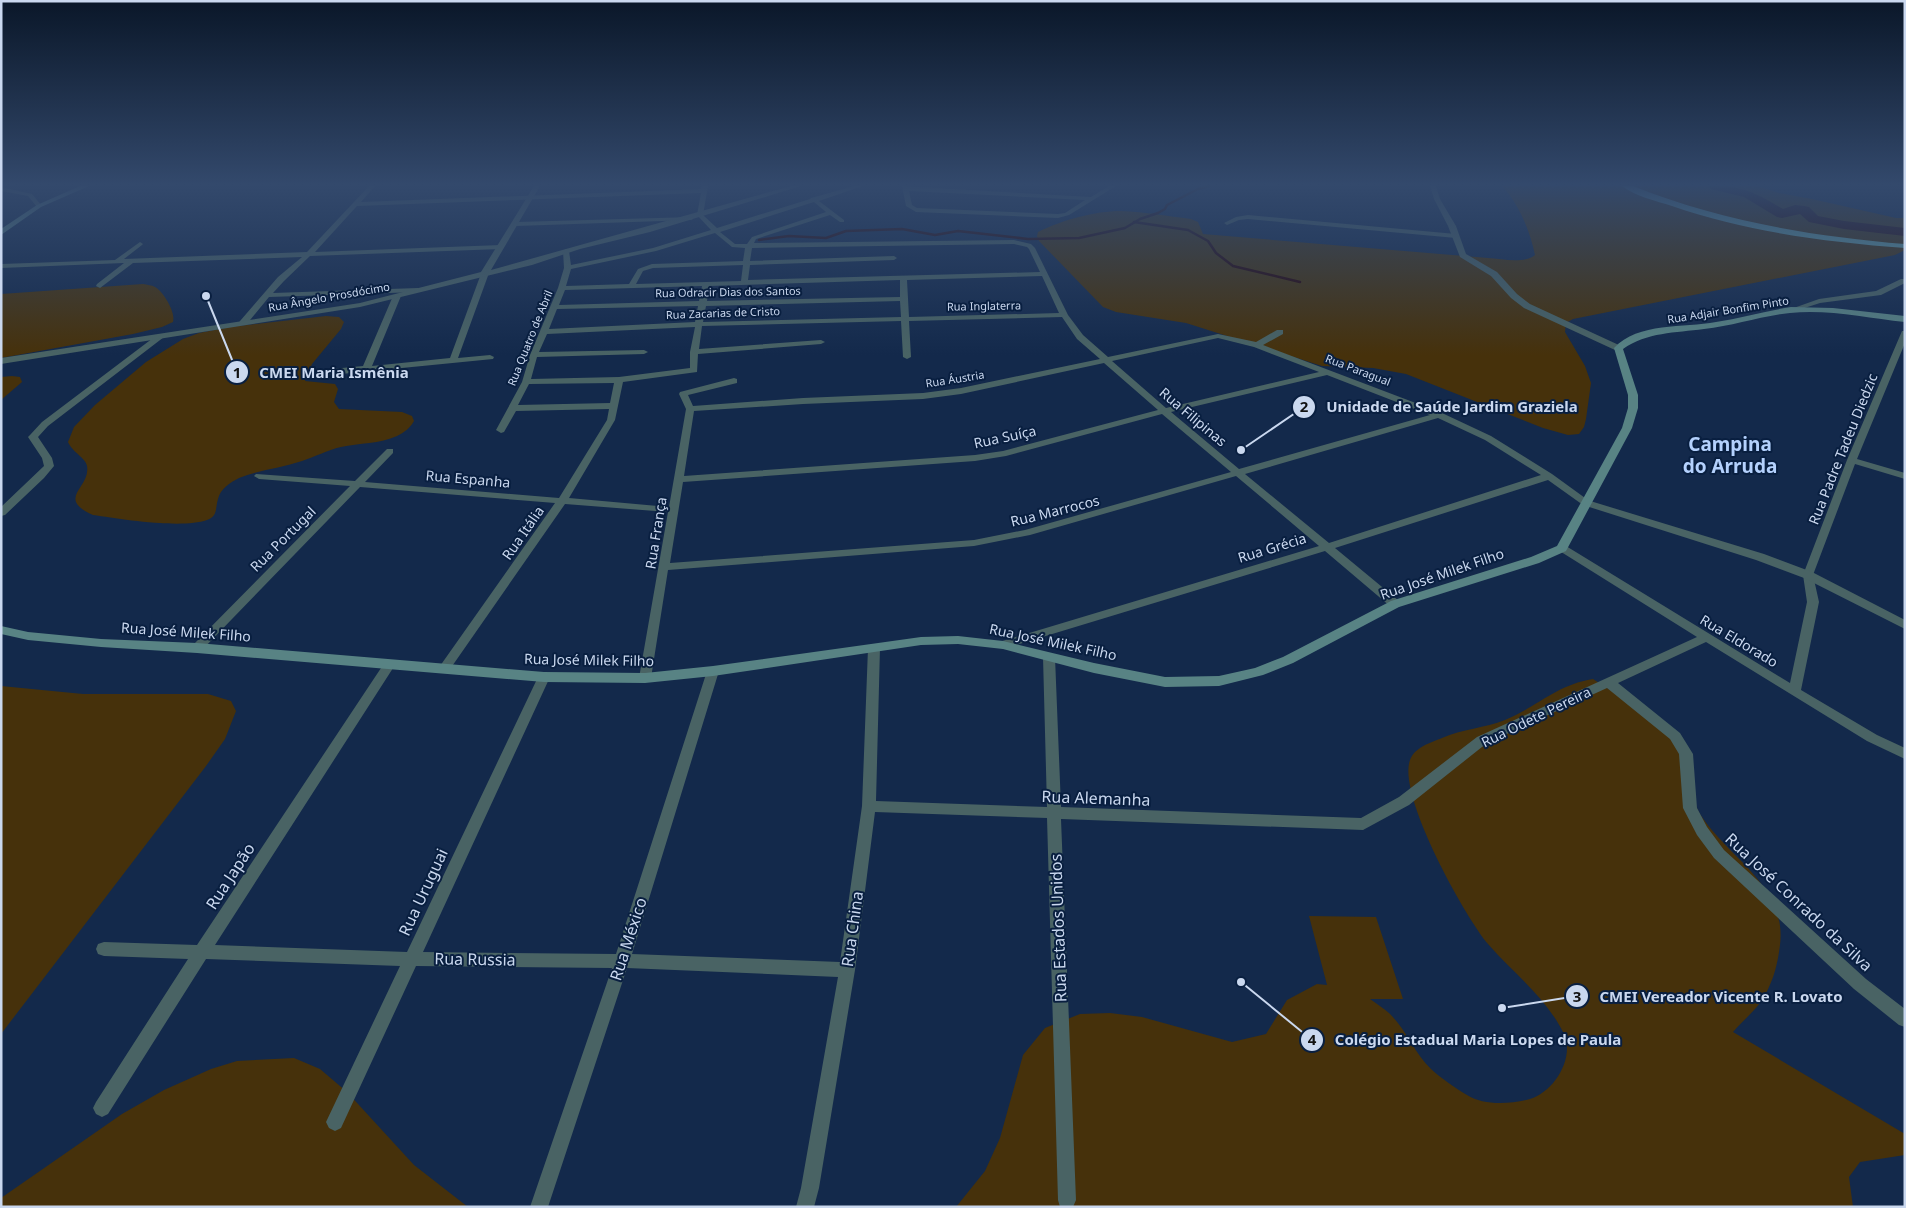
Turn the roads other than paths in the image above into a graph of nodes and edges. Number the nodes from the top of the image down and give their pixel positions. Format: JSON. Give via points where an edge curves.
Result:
{"nodes":[{"id":1,"x":320,"y":242,"type":"edge"},
{"id":2,"x":505,"y":242,"type":"edge"},
{"id":3,"x":598,"y":242,"type":"edge"},
{"id":4,"x":679,"y":242,"type":"edge"},
{"id":5,"x":730,"y":242,"type":"edge"},
{"id":6,"x":751,"y":242,"type":"edge"},
{"id":7,"x":886,"y":242,"type":"edge"},
{"id":8,"x":1016,"y":242,"type":"edge"},
{"id":9,"x":1458,"y":242,"type":"edge"},
{"id":10,"x":1855,"y":242,"type":"edge"},
{"id":11,"x":140,"y":244,"type":"dead end"},
{"id":12,"x":749,"y":246,"type":"junction"},
{"id":13,"x":1905,"y":246,"type":"edge"},
{"id":14,"x":502,"y":247,"type":"junction"},
{"id":15,"x":566,"y":251,"type":"junction"},
{"id":16,"x":309,"y":254,"type":"junction"},
{"id":17,"x":894,"y":258,"type":"dead end"},
{"id":18,"x":116,"y":262,"type":"junction"},
{"id":19,"x":130,"y":262,"type":"junction"},
{"id":20,"x":747,"y":264,"type":"junction"},
{"id":21,"x":1,"y":266,"type":"edge"},
{"id":22,"x":568,"y":268,"type":"junction"},
{"id":23,"x":485,"y":273,"type":"junction"},
{"id":24,"x":1044,"y":274,"type":"junction"},
{"id":25,"x":903,"y":278,"type":"junction"},
{"id":26,"x":1904,"y":281,"type":"edge"},
{"id":27,"x":744,"y":282,"type":"junction"},
{"id":28,"x":706,"y":283,"type":"junction"},
{"id":29,"x":632,"y":285,"type":"junction"},
{"id":30,"x":100,"y":286,"type":"dead end"},
{"id":31,"x":562,"y":288,"type":"junction"},
{"id":32,"x":418,"y":290,"type":"junction"},
{"id":33,"x":267,"y":295,"type":"junction"},
{"id":34,"x":397,"y":296,"type":"junction"},
{"id":35,"x":903,"y":299,"type":"junction"},
{"id":36,"x":702,"y":304,"type":"junction"},
{"id":37,"x":554,"y":308,"type":"junction"},
{"id":38,"x":1792,"y":310,"type":"junction"},
{"id":39,"x":1064,"y":315,"type":"junction"},
{"id":40,"x":904,"y":319,"type":"junction"},
{"id":41,"x":1905,"y":319,"type":"edge"},
{"id":42,"x":243,"y":323,"type":"junction"},
{"id":43,"x":699,"y":324,"type":"junction"},
{"id":44,"x":543,"y":332,"type":"junction"},
{"id":45,"x":1280,"y":332,"type":"dead end"},
{"id":46,"x":1905,"y":333,"type":"edge"},
{"id":47,"x":1218,"y":336,"type":"joint"},
{"id":48,"x":160,"y":337,"type":"junction"},
{"id":49,"x":821,"y":342,"type":"dead end"},
{"id":50,"x":1257,"y":345,"type":"junction"},
{"id":51,"x":1618,"y":348,"type":"junction"},
{"id":52,"x":644,"y":352,"type":"dead end"},
{"id":53,"x":694,"y":352,"type":"junction"},
{"id":54,"x":534,"y":355,"type":"junction"},
{"id":55,"x":490,"y":357,"type":"dead end"},
{"id":56,"x":907,"y":357,"type":"dead end"},
{"id":57,"x":1900,"y":357,"type":"edge"},
{"id":58,"x":453,"y":360,"type":"junction"},
{"id":59,"x":1105,"y":360,"type":"junction"},
{"id":60,"x":1,"y":361,"type":"edge"},
{"id":61,"x":366,"y":368,"type":"junction"},
{"id":62,"x":1328,"y":372,"type":"junction"},
{"id":63,"x":321,"y":373,"type":"dead end"},
{"id":64,"x":619,"y":380,"type":"junction"},
{"id":65,"x":734,"y":381,"type":"dead end"},
{"id":66,"x":526,"y":382,"type":"junction"},
{"id":67,"x":614,"y":406,"type":"junction"},
{"id":68,"x":512,"y":408,"type":"junction"},
{"id":69,"x":690,"y":409,"type":"junction"},
{"id":70,"x":1164,"y":411,"type":"junction"},
{"id":71,"x":1439,"y":415,"type":"junction"},
{"id":72,"x":501,"y":430,"type":"dead end"},
{"id":73,"x":390,"y":451,"type":"dead end"},
{"id":74,"x":1852,"y":460,"type":"junction"},
{"id":75,"x":1239,"y":473,"type":"junction"},
{"id":76,"x":258,"y":476,"type":"dead end"},
{"id":77,"x":1548,"y":476,"type":"junction"},
{"id":78,"x":1905,"y":476,"type":"edge"},
{"id":79,"x":679,"y":478,"type":"junction"},
{"id":80,"x":359,"y":484,"type":"junction"},
{"id":81,"x":562,"y":501,"type":"junction"},
{"id":82,"x":1587,"y":503,"type":"junction"},
{"id":83,"x":674,"y":510,"type":"junction"},
{"id":84,"x":1,"y":513,"type":"edge"},
{"id":85,"x":1328,"y":547,"type":"junction"},
{"id":86,"x":1562,"y":548,"type":"junction"},
{"id":87,"x":665,"y":567,"type":"junction"},
{"id":88,"x":1808,"y":575,"type":"junction"},
{"id":89,"x":1395,"y":604,"type":"junction"},
{"id":90,"x":1905,"y":625,"type":"edge"},
{"id":91,"x":1,"y":630,"type":"edge"},
{"id":92,"x":1705,"y":638,"type":"junction"},
{"id":93,"x":1003,"y":645,"type":"junction"},
{"id":94,"x":197,"y":648,"type":"junction"},
{"id":95,"x":874,"y":648,"type":"junction"},
{"id":96,"x":1049,"y":657,"type":"junction"},
{"id":97,"x":389,"y":665,"type":"junction"},
{"id":98,"x":444,"y":669,"type":"junction"},
{"id":99,"x":714,"y":671,"type":"junction"},
{"id":100,"x":544,"y":677,"type":"junction"},
{"id":101,"x":646,"y":678,"type":"junction"},
{"id":102,"x":1608,"y":682,"type":"junction"},
{"id":103,"x":1794,"y":692,"type":"junction"},
{"id":104,"x":1905,"y":754,"type":"edge"},
{"id":105,"x":869,"y":806,"type":"junction"},
{"id":106,"x":1055,"y":814,"type":"junction"},
{"id":107,"x":1320,"y":824,"type":"joint"},
{"id":108,"x":104,"y":949,"type":"dead end"},
{"id":109,"x":200,"y":953,"type":"junction"},
{"id":110,"x":411,"y":959,"type":"junction"},
{"id":111,"x":622,"y":961,"type":"junction"},
{"id":112,"x":847,"y":970,"type":"junction"},
{"id":113,"x":1905,"y":1019,"type":"edge"},
{"id":114,"x":102,"y":1108,"type":"dead end"},
{"id":115,"x":335,"y":1122,"type":"dead end"},
{"id":116,"x":1067,"y":1200,"type":"dead end"},
{"id":117,"x":539,"y":1207,"type":"edge"},
{"id":118,"x":805,"y":1207,"type":"edge"}],
"edges":[{"from":1,"to":16,"type":"street"},
{"from":2,"to":14,"type":"street"},
{"from":3,"to":15,"type":"street","name":"Rua Ângelo Prosdócimo"},
{"from":4,"to":22,"type":"street"},
{"from":5,"to":12,"type":"street","via":[[734,246]]},
{"from":6,"to":12,"type":"street"},
{"from":7,"to":12,"type":"street","name":"Rua Filipinas"},
{"from":8,"to":24,"type":"street","name":"Rua Filipinas","via":[[1032,248]]},
{"from":9,"to":51,"type":"street","via":[[1463,255],[1494,274],[1527,306]]},
{"from":10,"to":13,"type":"highway"},
{"from":11,"to":18,"type":"street"},
{"from":12,"to":20,"type":"street"},
{"from":14,"to":16,"type":"street"},
{"from":14,"to":23,"type":"street"},
{"from":15,"to":22,"type":"street","name":"Rua Quatro de Abril"},
{"from":15,"to":23,"type":"street","name":"Rua Ângelo Prosdócimo"},
{"from":16,"to":19,"type":"street"},
{"from":16,"to":33,"type":"street"},
{"from":17,"to":20,"type":"street"},
{"from":18,"to":19,"type":"street"},
{"from":18,"to":21,"type":"street"},
{"from":19,"to":30,"type":"street"},
{"from":20,"to":27,"type":"street"},
{"from":20,"to":29,"type":"street","via":[[652,266],[640,270]]},
{"from":22,"to":31,"type":"street","name":"Rua Quatro de Abril"},
{"from":23,"to":32,"type":"street","name":"Rua Ângelo Prosdócimo"},
{"from":23,"to":58,"type":"street"},
{"from":24,"to":25,"type":"street"},
{"from":24,"to":39,"type":"street","name":"Rua Filipinas"},
{"from":25,"to":27,"type":"street"},
{"from":25,"to":35,"type":"street"},
{"from":26,"to":38,"type":"street","via":[[1878,293],[1819,301]]},
{"from":27,"to":28,"type":"street"},
{"from":28,"to":29,"type":"street"},
{"from":28,"to":36,"type":"street"},
{"from":29,"to":31,"type":"street"},
{"from":31,"to":37,"type":"street","name":"Rua Quatro de Abril"},
{"from":32,"to":33,"type":"street"},
{"from":32,"to":34,"type":"street","name":"Rua Ângelo Prosdócimo"},
{"from":33,"to":42,"type":"street"},
{"from":34,"to":42,"type":"street","name":"Rua Ângelo Prosdócimo","via":[[341,309]]},
{"from":34,"to":61,"type":"street"},
{"from":35,"to":36,"type":"street","name":"Rua Odracir Dias dos Santos"},
{"from":35,"to":40,"type":"street"},
{"from":36,"to":37,"type":"street","name":"Rua Odracir Dias dos Santos"},
{"from":36,"to":43,"type":"street"},
{"from":37,"to":44,"type":"street","name":"Rua Quatro de Abril"},
{"from":38,"to":41,"type":"main road","name":"Rua Adjair Bonfim Pinto"},
{"from":38,"to":51,"type":"main road","name":"Rua Adjair Bonfim Pinto","via":[[1634,337]]},
{"from":39,"to":40,"type":"street","name":"Rua Inglaterra"},
{"from":39,"to":59,"type":"street","name":"Rua Filipinas"},
{"from":40,"to":43,"type":"street","name":"Rua Zacarias de Cristo"},
{"from":40,"to":56,"type":"street"},
{"from":42,"to":48,"type":"street","name":"Rua Ângelo Prosdócimo"},
{"from":43,"to":44,"type":"street","name":"Rua Zacarias de Cristo"},
{"from":43,"to":53,"type":"street"},
{"from":44,"to":54,"type":"street","name":"Rua Quatro de Abril"},
{"from":45,"to":50,"type":"street"},
{"from":46,"to":57,"type":"street","name":"Rua Padre Tadeu Diedzic"},
{"from":47,"to":50,"type":"street","name":"Rua Paragual"},
{"from":47,"to":59,"type":"street","name":"Rua Áustria"},
{"from":48,"to":60,"type":"street","name":"Rua Ângelo Prosdócimo"},
{"from":48,"to":84,"type":"street","via":[[45,424],[33,437],[49,466]]},
{"from":49,"to":53,"type":"street"},
{"from":50,"to":62,"type":"street","name":"Rua Paragual"},
{"from":51,"to":82,"type":"main road","via":[[1633,395],[1633,408],[1627,428]]},
{"from":52,"to":54,"type":"street"},
{"from":53,"to":64,"type":"street","via":[[694,370]]},
{"from":54,"to":66,"type":"street","name":"Rua Quatro de Abril"},
{"from":55,"to":58,"type":"street"},
{"from":57,"to":74,"type":"street","name":"Rua Padre Tadeu Diedzic"},
{"from":58,"to":61,"type":"street"},
{"from":59,"to":69,"type":"street","name":"Rua Áustria","via":[[962,391],[923,396]]},
{"from":59,"to":70,"type":"street","name":"Rua Filipinas"},
{"from":61,"to":63,"type":"street"},
{"from":62,"to":70,"type":"street","name":"Rua Suíça"},
{"from":62,"to":71,"type":"street","name":"Rua Paragual"},
{"from":64,"to":66,"type":"street"},
{"from":64,"to":67,"type":"street","name":"Rua Itália"},
{"from":65,"to":69,"type":"street","via":[[683,394]]},
{"from":66,"to":68,"type":"street","name":"Rua Quatro de Abril"},
{"from":67,"to":68,"type":"street"},
{"from":67,"to":81,"type":"street","name":"Rua Itália","via":[[611,420]]},
{"from":68,"to":72,"type":"street","name":"Rua Quatro de Abril"},
{"from":69,"to":79,"type":"street","name":"Rua França"},
{"from":70,"to":75,"type":"street","name":"Rua Filipinas"},
{"from":70,"to":79,"type":"street","name":"Rua Suíça","via":[[1003,454],[975,458]]},
{"from":71,"to":75,"type":"street","name":"Rua Marrocos"},
{"from":71,"to":77,"type":"street","name":"Rua Paragual","via":[[1488,438]]},
{"from":73,"to":80,"type":"street","name":"Rua Portugal"},
{"from":74,"to":78,"type":"street"},
{"from":74,"to":88,"type":"street","name":"Rua Padre Tadeu Diedzic"},
{"from":75,"to":85,"type":"street","name":"Rua Filipinas"},
{"from":75,"to":87,"type":"street","name":"Rua Marrocos","via":[[1026,534],[974,543]]},
{"from":76,"to":80,"type":"street","name":"Rua Espanha"},
{"from":77,"to":82,"type":"street","name":"Rua Paragual"},
{"from":77,"to":85,"type":"street","name":"Rua Grécia"},
{"from":79,"to":83,"type":"street","name":"Rua França"},
{"from":80,"to":81,"type":"street","name":"Rua Espanha"},
{"from":80,"to":94,"type":"street","name":"Rua Portugal"},
{"from":81,"to":83,"type":"street","name":"Rua Espanha"},
{"from":81,"to":98,"type":"street","name":"Rua Itália"},
{"from":82,"to":86,"type":"main road"},
{"from":82,"to":88,"type":"street"},
{"from":83,"to":87,"type":"street","name":"Rua França"},
{"from":85,"to":89,"type":"street","name":"Rua Filipinas"},
{"from":85,"to":93,"type":"street","name":"Rua Grécia"},
{"from":86,"to":89,"type":"main road","name":"Rua José Milek Filho","via":[[1535,560]]},
{"from":86,"to":92,"type":"street","name":"Rua Eldorado"},
{"from":87,"to":101,"type":"street","name":"Rua França"},
{"from":88,"to":90,"type":"street"},
{"from":88,"to":103,"type":"street","via":[[1813,602]]},
{"from":89,"to":96,"type":"main road","name":"Rua José Milek Filho","via":[[1288,660],[1258,672],[1219,681],[1165,682]]},
{"from":91,"to":94,"type":"main road","name":"Rua José Milek Filho","via":[[28,636]]},
{"from":92,"to":102,"type":"street","name":"Rua Odete Pereira"},
{"from":92,"to":103,"type":"street","name":"Rua Eldorado"},
{"from":93,"to":95,"type":"main road","name":"Rua José Milek Filho","via":[[958,640],[921,641]]},
{"from":93,"to":96,"type":"main road","name":"Rua José Milek Filho"},
{"from":94,"to":97,"type":"main road","name":"Rua José Milek Filho"},
{"from":95,"to":99,"type":"main road","name":"Rua José Milek Filho"},
{"from":95,"to":105,"type":"street","name":"Rua China"},
{"from":96,"to":106,"type":"street","name":"Rua Estados Unidos"},
{"from":97,"to":98,"type":"main road","name":"Rua José Milek Filho"},
{"from":97,"to":109,"type":"street","name":"Rua Japão"},
{"from":98,"to":100,"type":"main road","name":"Rua José Milek Filho"},
{"from":99,"to":101,"type":"main road","name":"Rua José Milek Filho"},
{"from":99,"to":111,"type":"street","name":"Rua México"},
{"from":100,"to":101,"type":"main road","name":"Rua José Milek Filho"},
{"from":100,"to":110,"type":"street","name":"Rua Uruguai"},
{"from":102,"to":107,"type":"street","name":"Rua Odete Pereira","via":[[1482,740],[1404,801],[1363,824]]},
{"from":102,"to":113,"type":"street","name":"Rua José Conrado da Silva","via":[[1675,736],[1686,754],[1690,808],[1719,854],[1860,984]]},
{"from":103,"to":104,"type":"street","name":"Rua Eldorado"},
{"from":105,"to":106,"type":"street","name":"Rua Alemanha"},
{"from":105,"to":112,"type":"street","name":"Rua China"},
{"from":106,"to":107,"type":"street","name":"Rua Alemanha"},
{"from":106,"to":116,"type":"street","name":"Rua Estados Unidos"},
{"from":108,"to":109,"type":"street","name":"Rua Russia"},
{"from":109,"to":110,"type":"street","name":"Rua Russia"},
{"from":109,"to":114,"type":"street","name":"Rua Japão"},
{"from":110,"to":111,"type":"street","name":"Rua Russia"},
{"from":110,"to":115,"type":"street","name":"Rua Uruguai"},
{"from":111,"to":112,"type":"street","name":"Rua Russia"},
{"from":111,"to":117,"type":"street","name":"Rua México"},
{"from":112,"to":118,"type":"street","name":"Rua China"}]}
